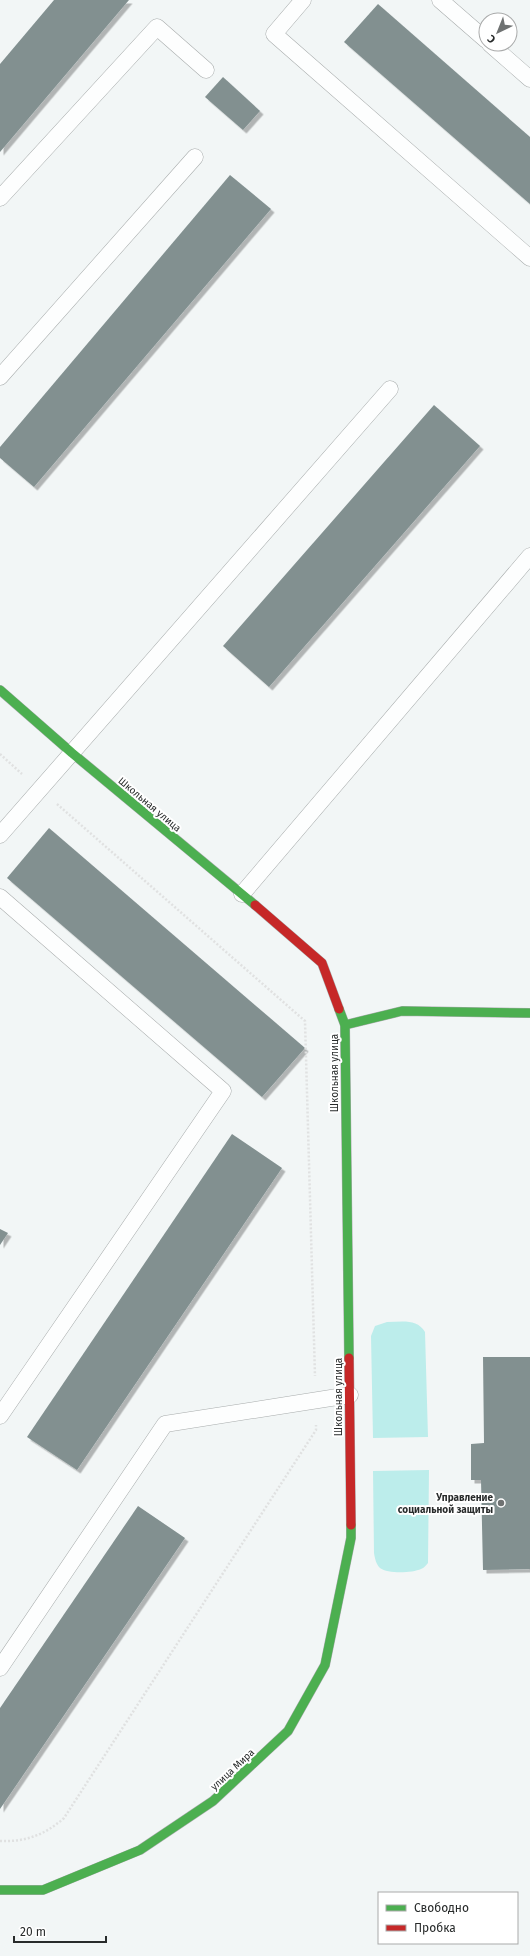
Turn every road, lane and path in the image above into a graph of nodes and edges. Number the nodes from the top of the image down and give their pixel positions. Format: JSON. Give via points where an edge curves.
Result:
{"nodes":[{"id":1,"x":303,"y":0,"type":"edge"},
{"id":2,"x":440,"y":0,"type":"edge"},
{"id":3,"x":478,"y":33,"type":"edge"},
{"id":4,"x":499,"y":52,"type":"edge"},
{"id":5,"x":206,"y":70,"type":"dead end"},
{"id":6,"x":530,"y":79,"type":"edge"},
{"id":7,"x":195,"y":157,"type":"dead end"},
{"id":8,"x":0,"y":198,"type":"edge"},
{"id":9,"x":530,"y":258,"type":"edge"},
{"id":10,"x":0,"y":377,"type":"edge"},
{"id":11,"x":390,"y":388,"type":"dead end"},
{"id":12,"x":530,"y":556,"type":"edge"},
{"id":13,"x":0,"y":690,"type":"edge"},
{"id":14,"x":72,"y":753,"type":"junction"},
{"id":15,"x":0,"y":754,"type":"edge"},
{"id":16,"x":41,"y":790,"type":"junction"},
{"id":17,"x":0,"y":835,"type":"edge"},
{"id":18,"x":242,"y":894,"type":"junction"},
{"id":19,"x":0,"y":896,"type":"edge"},
{"id":20,"x":530,"y":1013,"type":"edge"},
{"id":21,"x":345,"y":1025,"type":"junction"},
{"id":22,"x":350,"y":1395,"type":"junction"},
{"id":23,"x":316,"y":1400,"type":"junction"},
{"id":24,"x":0,"y":1416,"type":"edge"},
{"id":25,"x":351,"y":1538,"type":"joint"},
{"id":26,"x":0,"y":1668,"type":"edge"},
{"id":27,"x":0,"y":1841,"type":"edge"},
{"id":28,"x":0,"y":1890,"type":"edge"}],
"edges":[{"from":1,"to":9,"type":"lane","via":[[274,34]]},
{"from":2,"to":3,"type":"lane"},
{"from":4,"to":6,"type":"lane"},
{"from":5,"to":8,"type":"lane","via":[[157,27]]},
{"from":7,"to":10,"type":"lane"},
{"from":11,"to":14,"type":"lane"},
{"from":12,"to":18,"type":"lane"},
{"from":13,"to":14,"type":"street","name":"Школьная улица"},
{"from":14,"to":16,"type":"lane"},
{"from":14,"to":18,"type":"street","name":"Школьная улица"},
{"from":15,"to":16,"type":"path"},
{"from":16,"to":17,"type":"lane"},
{"from":16,"to":23,"type":"path","via":[[305,1021]]},
{"from":18,"to":21,"type":"street","name":"Школьная улица","via":[[322,962]]},
{"from":19,"to":24,"type":"lane","via":[[223,1091]]},
{"from":20,"to":21,"type":"street","via":[[402,1011]]},
{"from":21,"to":22,"type":"street","name":"Школьная улица"},
{"from":22,"to":23,"type":"lane"},
{"from":22,"to":25,"type":"street","name":"Школьная улица"},
{"from":23,"to":26,"type":"lane","via":[[165,1424]]},
{"from":23,"to":27,"type":"path","via":[[316,1430],[64,1818],[51,1829],[33,1837],[16,1842]]},
{"from":25,"to":28,"type":"street","name":"улица Мира","via":[[325,1665],[288,1731],[213,1801],[140,1850],[43,1890]]}]}
